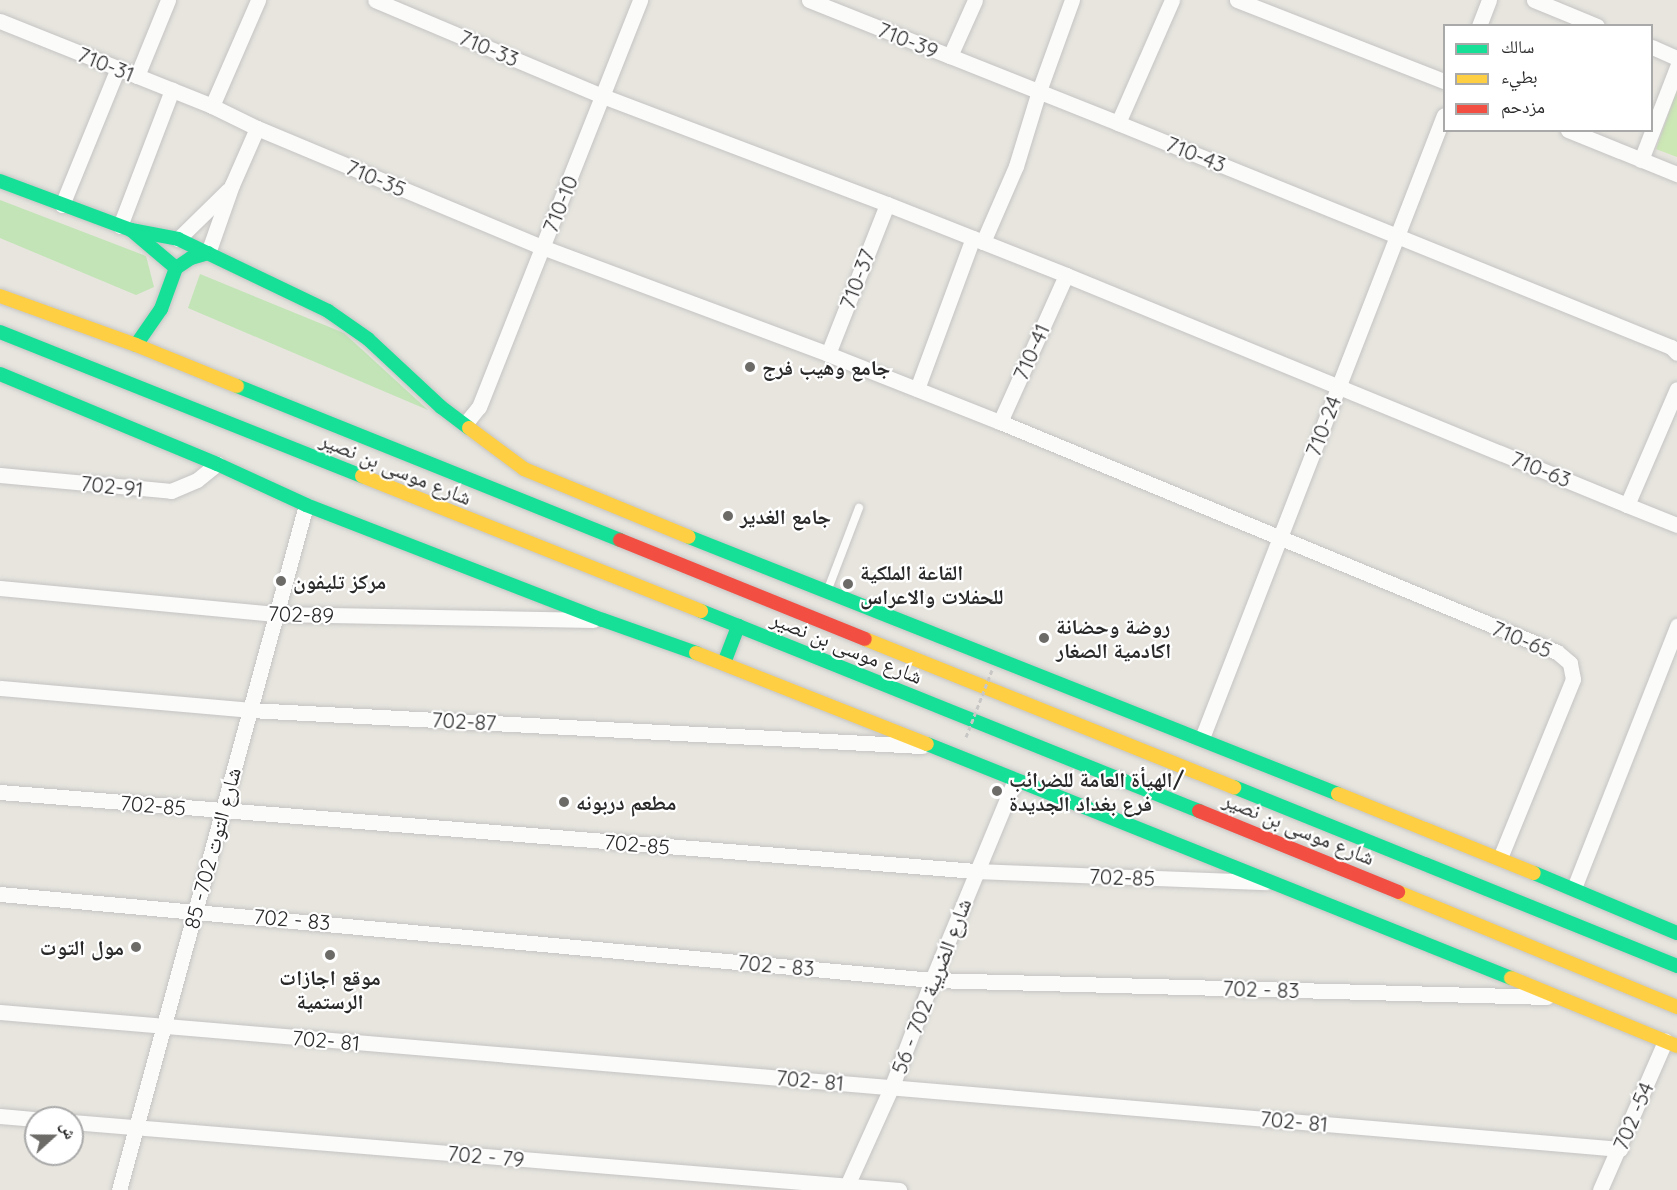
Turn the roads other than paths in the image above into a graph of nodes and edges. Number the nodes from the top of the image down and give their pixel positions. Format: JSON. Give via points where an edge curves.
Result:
{"nodes":[{"id":1,"x":168,"y":0,"type":"edge"},
{"id":2,"x":258,"y":0,"type":"edge"},
{"id":3,"x":375,"y":0,"type":"edge"},
{"id":4,"x":640,"y":0,"type":"edge"},
{"id":5,"x":809,"y":0,"type":"edge"},
{"id":6,"x":975,"y":0,"type":"edge"},
{"id":7,"x":1072,"y":0,"type":"edge"},
{"id":8,"x":1172,"y":0,"type":"edge"},
{"id":9,"x":1237,"y":0,"type":"edge"},
{"id":10,"x":1489,"y":0,"type":"edge"},
{"id":11,"x":1534,"y":0,"type":"edge"},
{"id":12,"x":0,"y":21,"type":"edge"},
{"id":13,"x":1480,"y":24,"type":"edge"},
{"id":14,"x":1592,"y":24,"type":"edge"},
{"id":15,"x":1653,"y":47,"type":"edge"},
{"id":16,"x":950,"y":56,"type":"junction"},
{"id":17,"x":1677,"y":58,"type":"edge"},
{"id":18,"x":1677,"y":67,"type":"edge"},
{"id":19,"x":118,"y":68,"type":"junction"},
{"id":20,"x":137,"y":76,"type":"junction"},
{"id":21,"x":1443,"y":81,"type":"edge"},
{"id":22,"x":172,"y":90,"type":"junction"},
{"id":23,"x":1039,"y":91,"type":"junction"},
{"id":24,"x":602,"y":96,"type":"junction"},
{"id":25,"x":212,"y":106,"type":"junction"},
{"id":26,"x":1443,"y":118,"type":"edge"},
{"id":27,"x":1118,"y":123,"type":"junction"},
{"id":28,"x":257,"y":128,"type":"junction"},
{"id":29,"x":1653,"y":129,"type":"edge"},
{"id":30,"x":1573,"y":132,"type":"edge"},
{"id":31,"x":1652,"y":132,"type":"edge"},
{"id":32,"x":1641,"y":160,"type":"junction"},
{"id":33,"x":1677,"y":174,"type":"edge"},
{"id":34,"x":0,"y":181,"type":"edge"},
{"id":35,"x":232,"y":185,"type":"junction"},
{"id":36,"x":887,"y":204,"type":"junction"},
{"id":37,"x":62,"y":205,"type":"junction"},
{"id":38,"x":125,"y":228,"type":"junction"},
{"id":39,"x":1397,"y":237,"type":"junction"},
{"id":40,"x":178,"y":239,"type":"junction"},
{"id":41,"x":978,"y":240,"type":"junction"},
{"id":42,"x":542,"y":247,"type":"junction"},
{"id":43,"x":208,"y":253,"type":"junction"},
{"id":44,"x":176,"y":268,"type":"junction"},
{"id":45,"x":1066,"y":275,"type":"junction"},
{"id":46,"x":0,"y":296,"type":"edge"},
{"id":47,"x":1,"y":332,"type":"edge"},
{"id":48,"x":136,"y":345,"type":"junction"},
{"id":49,"x":1677,"y":353,"type":"edge"},
{"id":50,"x":828,"y":354,"type":"junction"},
{"id":51,"x":0,"y":374,"type":"edge"},
{"id":52,"x":1339,"y":386,"type":"junction"},
{"id":53,"x":916,"y":389,"type":"junction"},
{"id":54,"x":1677,"y":390,"type":"edge"},
{"id":55,"x":1000,"y":422,"type":"junction"},
{"id":56,"x":465,"y":424,"type":"junction"},
{"id":57,"x":217,"y":464,"type":"junction"},
{"id":58,"x":0,"y":475,"type":"edge"},
{"id":59,"x":306,"y":505,"type":"junction"},
{"id":60,"x":1628,"y":505,"type":"junction"},
{"id":61,"x":859,"y":508,"type":"dead end"},
{"id":62,"x":1677,"y":525,"type":"edge"},
{"id":63,"x":1279,"y":539,"type":"junction"},
{"id":64,"x":0,"y":588,"type":"edge"},
{"id":65,"x":827,"y":591,"type":"junction"},
{"id":66,"x":276,"y":614,"type":"junction"},
{"id":67,"x":603,"y":620,"type":"junction"},
{"id":68,"x":738,"y":626,"type":"junction"},
{"id":69,"x":1677,"y":626,"type":"edge"},
{"id":70,"x":724,"y":663,"type":"junction"},
{"id":71,"x":0,"y":688,"type":"edge"},
{"id":72,"x":250,"y":710,"type":"junction"},
{"id":73,"x":1202,"y":738,"type":"junction"},
{"id":74,"x":928,"y":747,"type":"junction"},
{"id":75,"x":1015,"y":780,"type":"junction"},
{"id":76,"x":0,"y":792,"type":"edge"},
{"id":77,"x":222,"y":811,"type":"junction"},
{"id":78,"x":1500,"y":858,"type":"junction"},
{"id":79,"x":976,"y":871,"type":"junction"},
{"id":80,"x":1275,"y":882,"type":"junction"},
{"id":81,"x":1574,"y":888,"type":"junction"},
{"id":82,"x":0,"y":894,"type":"edge"},
{"id":83,"x":195,"y":910,"type":"junction"},
{"id":84,"x":1677,"y":933,"type":"edge"},
{"id":85,"x":1677,"y":966,"type":"edge"},
{"id":86,"x":932,"y":980,"type":"junction"},
{"id":87,"x":1555,"y":997,"type":"junction"},
{"id":88,"x":1677,"y":1007,"type":"edge"},
{"id":89,"x":0,"y":1012,"type":"edge"},
{"id":90,"x":163,"y":1026,"type":"junction"},
{"id":91,"x":1671,"y":1044,"type":"edge"},
{"id":92,"x":892,"y":1086,"type":"junction"},
{"id":93,"x":0,"y":1116,"type":"edge"},
{"id":94,"x":24,"y":1118,"type":"edge"},
{"id":95,"x":84,"y":1123,"type":"edge"},
{"id":96,"x":136,"y":1127,"type":"junction"},
{"id":97,"x":1620,"y":1149,"type":"junction"},
{"id":98,"x":846,"y":1187,"type":"edge"},
{"id":99,"x":118,"y":1190,"type":"edge"},
{"id":100,"x":899,"y":1190,"type":"edge"},
{"id":101,"x":1600,"y":1190,"type":"edge"}],
"edges":[{"from":1,"to":20,"type":"street"},
{"from":2,"to":25,"type":"street"},
{"from":3,"to":24,"type":"street","name":"710-33"},
{"from":4,"to":24,"type":"street","name":"710-10"},
{"from":5,"to":16,"type":"street","name":"710-39"},
{"from":6,"to":16,"type":"street","name":"710-39"},
{"from":7,"to":23,"type":"street"},
{"from":8,"to":27,"type":"street"},
{"from":9,"to":21,"type":"street"},
{"from":10,"to":13,"type":"street"},
{"from":11,"to":14,"type":"street"},
{"from":12,"to":19,"type":"street","name":"710-31"},
{"from":15,"to":17,"type":"street"},
{"from":16,"to":23,"type":"street","name":"710-43"},
{"from":18,"to":29,"type":"street"},
{"from":19,"to":20,"type":"street","name":"710-31"},
{"from":19,"to":37,"type":"street"},
{"from":20,"to":22,"type":"street","name":"710-31"},
{"from":22,"to":25,"type":"street","name":"710-31"},
{"from":22,"to":38,"type":"street"},
{"from":23,"to":27,"type":"street","name":"710-43"},
{"from":23,"to":41,"type":"street","via":[[1016,166]]},
{"from":24,"to":36,"type":"street"},
{"from":24,"to":42,"type":"street","name":"710-10"},
{"from":25,"to":28,"type":"street","name":"710-35"},
{"from":26,"to":39,"type":"street","name":"710-24"},
{"from":27,"to":39,"type":"street","name":"710-43"},
{"from":28,"to":35,"type":"street"},
{"from":28,"to":42,"type":"street","name":"710-35"},
{"from":30,"to":32,"type":"street"},
{"from":31,"to":32,"type":"street"},
{"from":32,"to":33,"type":"street"},
{"from":34,"to":37,"type":"street"},
{"from":35,"to":40,"type":"street"},
{"from":35,"to":43,"type":"street"},
{"from":36,"to":41,"type":"street"},
{"from":36,"to":50,"type":"street","name":"710-37"},
{"from":37,"to":38,"type":"street"},
{"from":38,"to":40,"type":"street"},
{"from":38,"to":44,"type":"street"},
{"from":39,"to":49,"type":"street","via":[[1671,347]]},
{"from":39,"to":52,"type":"street","name":"710-24"},
{"from":40,"to":43,"type":"street"},
{"from":41,"to":45,"type":"street"},
{"from":41,"to":53,"type":"street"},
{"from":42,"to":50,"type":"street"},
{"from":42,"to":56,"type":"street","name":"710-10","via":[[479,407]]},
{"from":43,"to":44,"type":"street"},
{"from":43,"to":56,"type":"street","via":[[328,311],[369,339],[441,407]]},
{"from":44,"to":48,"type":"street","via":[[160,309]]},
{"from":45,"to":52,"type":"street"},
{"from":45,"to":55,"type":"street","name":"710-41"},
{"from":46,"to":48,"type":"street","name":"شارع موسى بن نصير"},
{"from":47,"to":68,"type":"street","name":"شارع موسى بن نصير"},
{"from":48,"to":85,"type":"street","name":"شارع موسى بن نصير"},
{"from":50,"to":53,"type":"street"},
{"from":51,"to":57,"type":"street"},
{"from":52,"to":60,"type":"street","name":"710-63"},
{"from":52,"to":63,"type":"street","name":"710-24"},
{"from":53,"to":55,"type":"street"},
{"from":54,"to":60,"type":"street"},
{"from":55,"to":63,"type":"street"},
{"from":56,"to":65,"type":"street","via":[[524,469]]},
{"from":57,"to":58,"type":"street","name":"702-91","via":[[197,480],[171,491]]},
{"from":57,"to":59,"type":"street"},
{"from":59,"to":66,"type":"street","name":"شارع التوت 702- 85"},
{"from":59,"to":67,"type":"street"},
{"from":60,"to":62,"type":"street","name":"710-63"},
{"from":61,"to":65,"type":"lane"},
{"from":63,"to":73,"type":"street","name":"710-24"},
{"from":63,"to":78,"type":"street","name":"710-65","via":[[1557,652],[1570,663],[1573,679]]},
{"from":64,"to":66,"type":"street","name":"702-89"},
{"from":65,"to":73,"type":"street"},
{"from":66,"to":67,"type":"street","name":"702-89"},
{"from":66,"to":72,"type":"street","name":"شارع التوت 702- 85"},
{"from":67,"to":70,"type":"street"},
{"from":68,"to":70,"type":"street"},
{"from":68,"to":88,"type":"street","name":"شارع موسى بن نصير","via":[[1067,756]]},
{"from":69,"to":81,"type":"street"},
{"from":70,"to":74,"type":"street"},
{"from":71,"to":72,"type":"street","name":"702-87"},
{"from":72,"to":74,"type":"street","name":"702-87"},
{"from":72,"to":77,"type":"street","name":"شارع التوت 702- 85"},
{"from":73,"to":78,"type":"street"},
{"from":74,"to":75,"type":"street"},
{"from":75,"to":79,"type":"street","name":"شارع الضريبة 702 - 56"},
{"from":75,"to":80,"type":"street"},
{"from":76,"to":77,"type":"street","name":"702-85"},
{"from":77,"to":79,"type":"street","name":"702-85"},
{"from":77,"to":83,"type":"street","name":"شارع التوت 702- 85"},
{"from":78,"to":81,"type":"street"},
{"from":79,"to":80,"type":"street","name":"702-85"},
{"from":79,"to":86,"type":"street","name":"شارع الضريبة 702 - 56"},
{"from":80,"to":87,"type":"street"},
{"from":81,"to":84,"type":"street"},
{"from":82,"to":83,"type":"street","name":"702 - 83"},
{"from":83,"to":86,"type":"street","name":"702 - 83"},
{"from":83,"to":90,"type":"street","name":"شارع التوت 702- 85"},
{"from":86,"to":87,"type":"street","name":"702 - 83"},
{"from":86,"to":92,"type":"street","name":"شارع الضريبة 702 - 56"},
{"from":87,"to":91,"type":"street"},
{"from":89,"to":90,"type":"street","name":"702- 81"},
{"from":90,"to":92,"type":"street","name":"702- 81"},
{"from":90,"to":96,"type":"street","name":"شارع التوت 702- 85"},
{"from":91,"to":97,"type":"street","name":"702 -54"},
{"from":92,"to":97,"type":"street","name":"702- 81"},
{"from":92,"to":98,"type":"street","name":"شارع الضريبة 702 - 56"},
{"from":93,"to":94,"type":"street"},
{"from":95,"to":96,"type":"street","name":"702 - 79"},
{"from":96,"to":98,"type":"street","name":"702 - 79"},
{"from":96,"to":99,"type":"street","name":"شارع التوت 702- 85"},
{"from":97,"to":101,"type":"street","name":"702 -54"},
{"from":98,"to":100,"type":"street","name":"702 - 79"}]}
